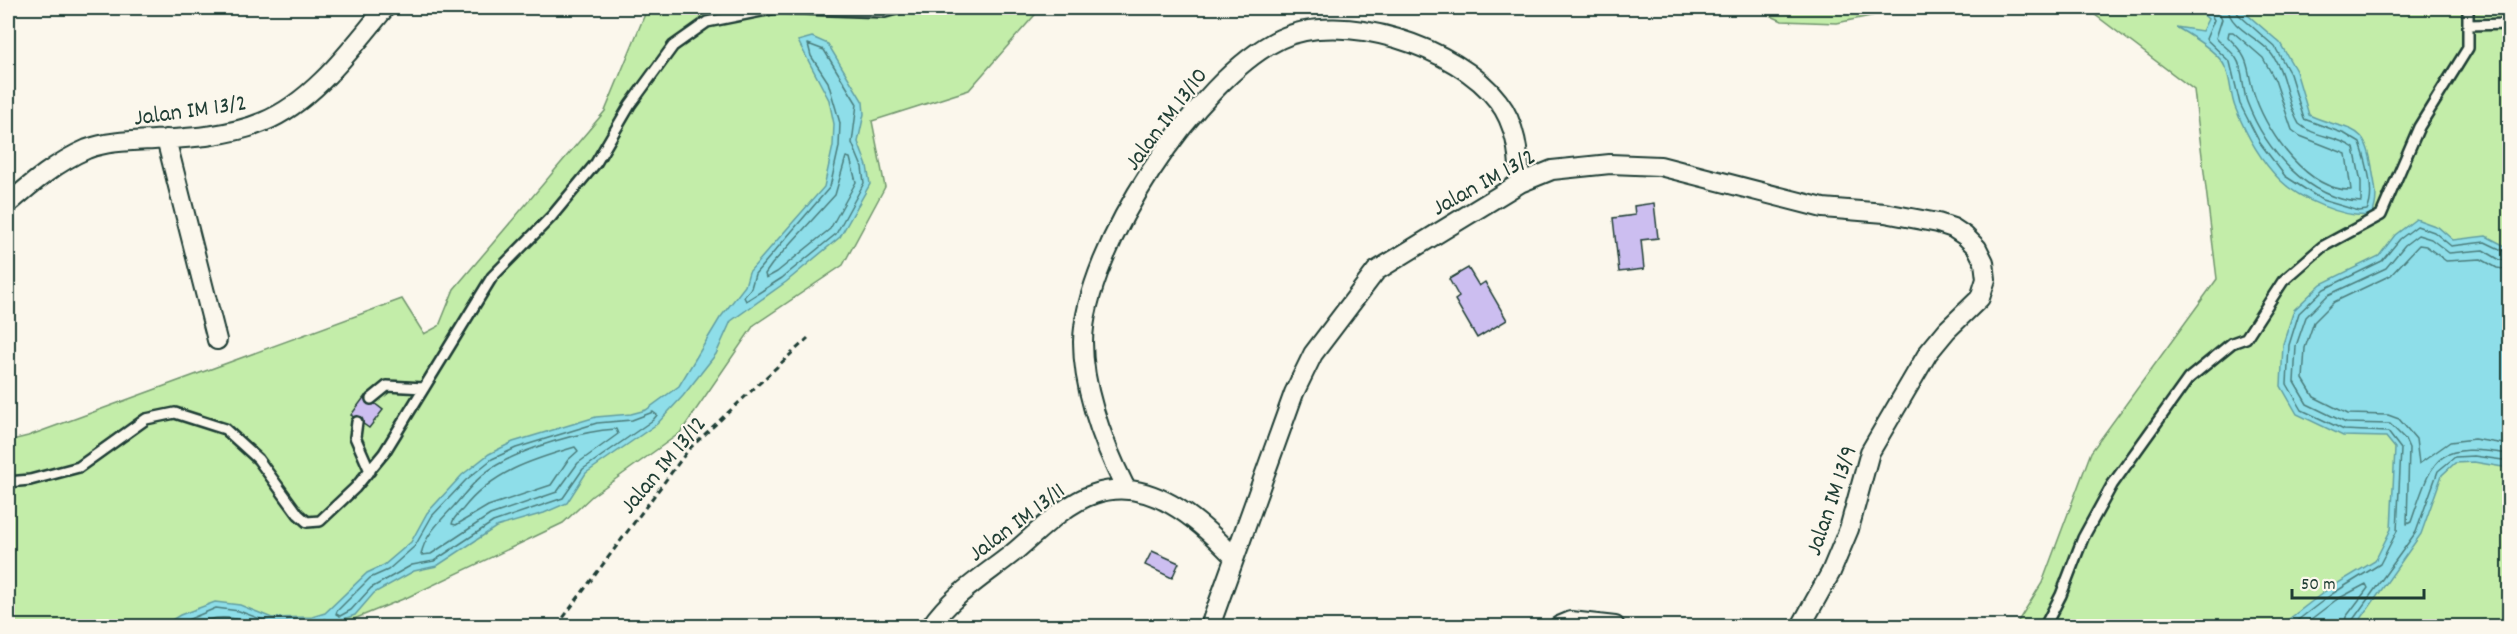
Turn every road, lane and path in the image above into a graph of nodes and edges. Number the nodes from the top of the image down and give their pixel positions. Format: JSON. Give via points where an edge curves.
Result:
{"nodes":[{"id":1,"x":385,"y":8,"type":"edge"},
{"id":2,"x":777,"y":8,"type":"edge"},
{"id":3,"x":900,"y":8,"type":"edge"},
{"id":4,"x":2468,"y":8,"type":"edge"},
{"id":5,"x":2510,"y":24,"type":"edge"},
{"id":6,"x":2468,"y":25,"type":"junction"},
{"id":7,"x":166,"y":140,"type":"junction"},
{"id":8,"x":1520,"y":183,"type":"junction"},
{"id":9,"x":8,"y":204,"type":"edge"},
{"id":10,"x":1947,"y":330,"type":"joint"},
{"id":11,"x":808,"y":338,"type":"dead end"},
{"id":12,"x":217,"y":340,"type":"dead end"},
{"id":13,"x":424,"y":388,"type":"junction"},
{"id":14,"x":371,"y":399,"type":"dead end"},
{"id":15,"x":357,"y":422,"type":"dead end"},
{"id":16,"x":370,"y":471,"type":"junction"},
{"id":17,"x":8,"y":482,"type":"edge"},
{"id":18,"x":1126,"y":489,"type":"junction"},
{"id":19,"x":1233,"y":556,"type":"junction"},
{"id":20,"x":557,"y":627,"type":"edge"},
{"id":21,"x":931,"y":627,"type":"edge"},
{"id":22,"x":1210,"y":627,"type":"edge"},
{"id":23,"x":1558,"y":627,"type":"edge"},
{"id":24,"x":1615,"y":627,"type":"edge"},
{"id":25,"x":1801,"y":627,"type":"edge"},
{"id":26,"x":2045,"y":627,"type":"edge"}],
"edges":[{"from":1,"to":7,"type":"street","name":"Jalan IM 13/2","via":[[322,79],[292,106],[262,123]]},
{"from":2,"to":3,"type":"lane","via":[[885,12]]},
{"from":2,"to":13,"type":"lane","via":[[707,22],[673,46],[630,105],[596,164],[492,277]]},
{"from":4,"to":6,"type":"lane"},
{"from":5,"to":6,"type":"lane"},
{"from":6,"to":26,"type":"lane","via":[[2468,48],[2419,126],[2381,215],[2322,247],[2283,281],[2246,338],[2232,343],[2188,379],[2112,485],[2083,538]]},
{"from":7,"to":9,"type":"street","name":"Jalan IM 13/2","via":[[88,148],[58,165]]},
{"from":7,"to":12,"type":"street"},
{"from":8,"to":10,"type":"street","name":"Jalan IM 13/2","via":[[1552,170],[1610,164],[1660,166],[1824,208],[1885,213],[1953,228],[1977,248],[1984,261],[1986,279],[1980,298]]},
{"from":8,"to":18,"type":"street","name":"Jalan IM 13/10","via":[[1519,150],[1499,101],[1470,72],[1411,44],[1348,27],[1316,27],[1281,38],[1225,77],[1186,123],[1123,216],[1096,272],[1086,312],[1083,343],[1095,411],[1110,458]]},
{"from":8,"to":19,"type":"street","name":"Jalan IM 13/2","via":[[1385,266],[1360,289],[1313,354],[1294,393]]},
{"from":10,"to":25,"type":"street","name":"Jalan IM 13/9","via":[[1928,353],[1870,452],[1849,529]]},
{"from":11,"to":20,"type":"path","name":"Jalan IM 13/12","via":[[689,449]]},
{"from":13,"to":14,"type":"lane","via":[[387,386]]},
{"from":13,"to":16,"type":"lane"},
{"from":15,"to":16,"type":"lane","via":[[356,437]]},
{"from":16,"to":17,"type":"lane","via":[[320,521],[307,522],[258,459],[225,429],[175,413],[146,419],[79,467]]},
{"from":18,"to":19,"type":"street","name":"Jalan IM 13/11","via":[[1174,505],[1204,525]]},
{"from":18,"to":21,"type":"street","name":"Jalan IM 13/11","via":[[1094,494],[1066,510],[954,598]]},
{"from":19,"to":22,"type":"street","name":"Jalan IM 13/2"},
{"from":23,"to":24,"type":"street","via":[[1571,621]]}]}
